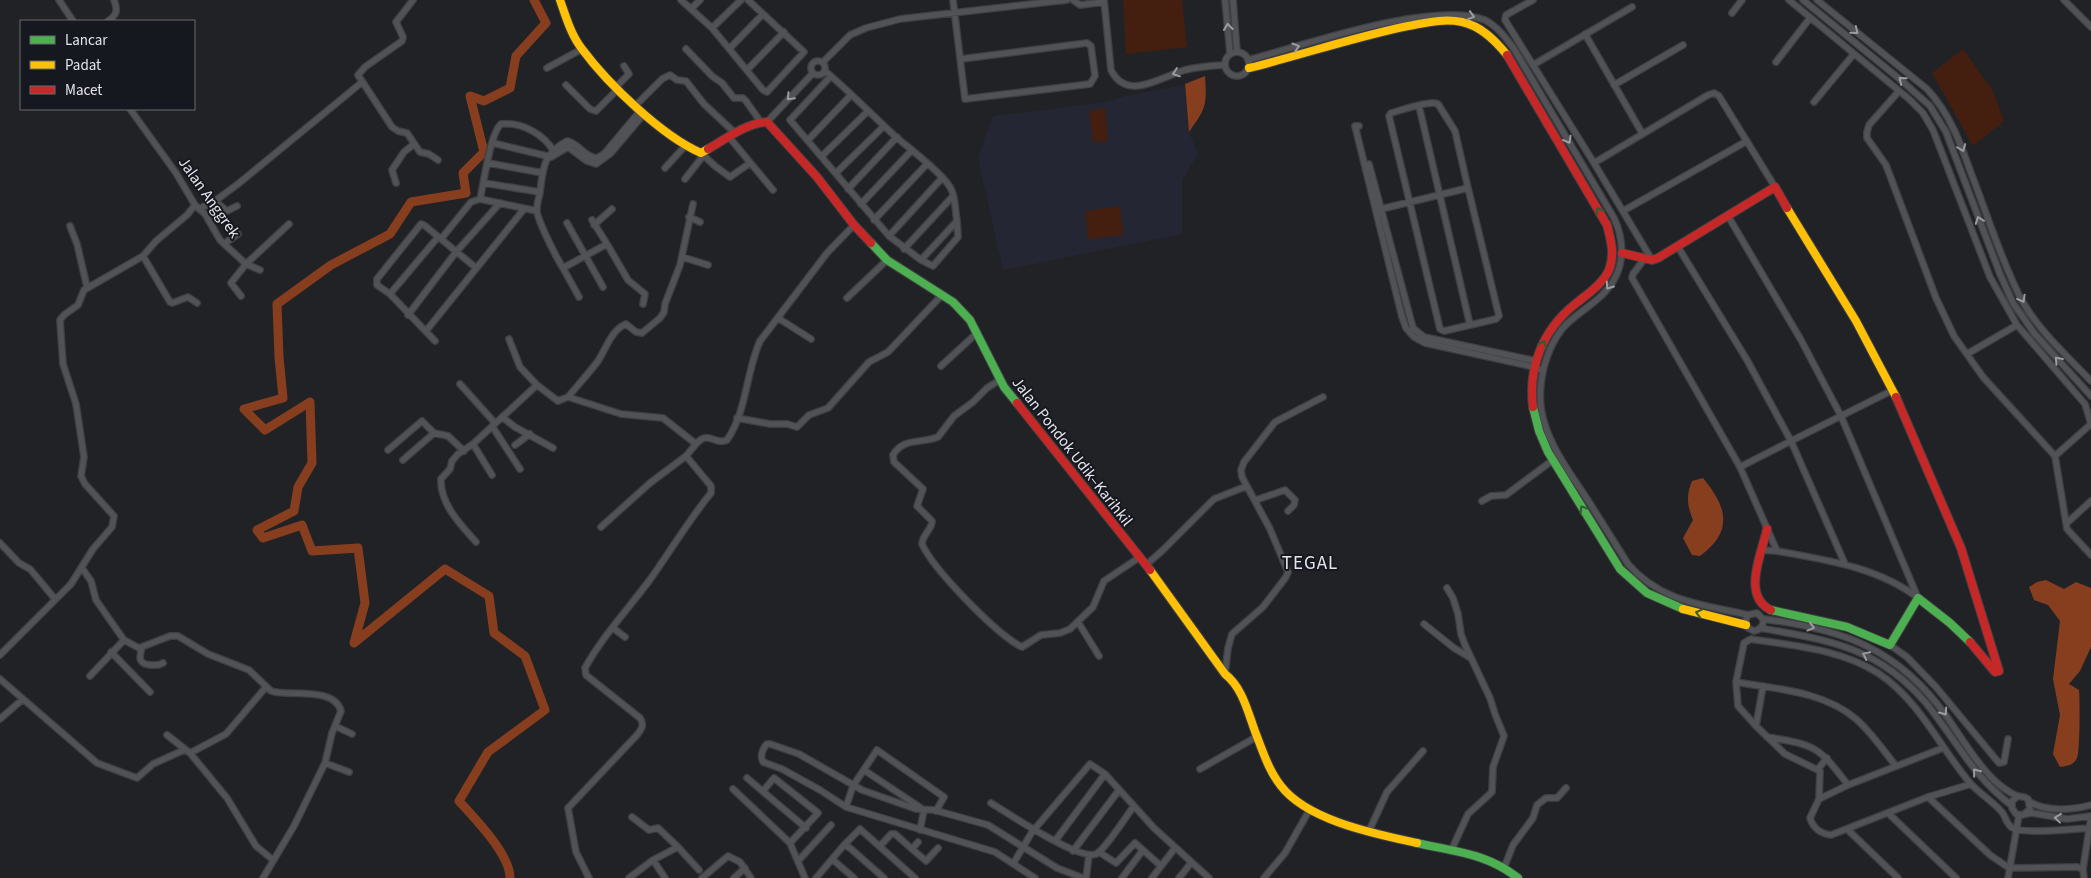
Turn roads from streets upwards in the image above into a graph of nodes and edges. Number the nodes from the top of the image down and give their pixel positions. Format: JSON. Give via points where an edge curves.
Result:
{"nodes":[{"id":1,"x":59,"y":0,"type":"edge"},
{"id":2,"x":114,"y":0,"type":"edge"},
{"id":3,"x":413,"y":0,"type":"edge"},
{"id":4,"x":560,"y":0,"type":"edge"},
{"id":5,"x":681,"y":0,"type":"edge"},
{"id":6,"x":700,"y":0,"type":"edge"},
{"id":7,"x":741,"y":0,"type":"edge"},
{"id":8,"x":748,"y":0,"type":"edge"},
{"id":9,"x":953,"y":0,"type":"edge"},
{"id":10,"x":1066,"y":0,"type":"edge"},
{"id":11,"x":1073,"y":0,"type":"edge"},
{"id":12,"x":1225,"y":0,"type":"edge"},
{"id":13,"x":1233,"y":0,"type":"edge"},
{"id":14,"x":1533,"y":0,"type":"edge"},
{"id":15,"x":1742,"y":0,"type":"edge"},
{"id":16,"x":1789,"y":0,"type":"edge"},
{"id":17,"x":1803,"y":0,"type":"edge"},
{"id":18,"x":1817,"y":0,"type":"edge"},
{"id":19,"x":2064,"y":0,"type":"edge"},
{"id":20,"x":1104,"y":1,"type":"edge"},
{"id":21,"x":1632,"y":7,"type":"dead end"},
{"id":22,"x":691,"y":9,"type":"junction"},
{"id":23,"x":955,"y":12,"type":"junction"},
{"id":24,"x":1732,"y":13,"type":"dead end"},
{"id":25,"x":763,"y":14,"type":"junction"},
{"id":26,"x":1810,"y":18,"type":"junction"},
{"id":27,"x":72,"y":20,"type":"edge"},
{"id":28,"x":109,"y":20,"type":"edge"},
{"id":29,"x":2091,"y":27,"type":"edge"},
{"id":30,"x":712,"y":28,"type":"junction"},
{"id":31,"x":784,"y":32,"type":"junction"},
{"id":32,"x":1585,"y":34,"type":"junction"},
{"id":33,"x":1682,"y":45,"type":"dead end"},
{"id":34,"x":730,"y":48,"type":"junction"},
{"id":35,"x":582,"y":49,"type":"junction"},
{"id":36,"x":686,"y":49,"type":"dead end"},
{"id":37,"x":804,"y":52,"type":"junction"},
{"id":38,"x":1237,"y":52,"type":"junction"},
{"id":39,"x":1230,"y":53,"type":"junction"},
{"id":40,"x":1853,"y":55,"type":"junction"},
{"id":41,"x":961,"y":59,"type":"junction"},
{"id":42,"x":814,"y":61,"type":"junction"},
{"id":43,"x":823,"y":62,"type":"junction"},
{"id":44,"x":1776,"y":62,"type":"dead end"},
{"id":45,"x":1248,"y":64,"type":"junction"},
{"id":46,"x":1533,"y":64,"type":"junction"},
{"id":47,"x":1224,"y":65,"type":"junction"},
{"id":48,"x":624,"y":66,"type":"dead end"},
{"id":49,"x":547,"y":68,"type":"dead end"},
{"id":50,"x":747,"y":70,"type":"junction"},
{"id":51,"x":825,"y":71,"type":"junction"},
{"id":52,"x":813,"y":73,"type":"junction"},
{"id":53,"x":831,"y":76,"type":"junction"},
{"id":54,"x":362,"y":83,"type":"junction"},
{"id":55,"x":566,"y":85,"type":"dead end"},
{"id":56,"x":1614,"y":85,"type":"junction"},
{"id":57,"x":617,"y":88,"type":"junction"},
{"id":58,"x":1899,"y":91,"type":"junction"},
{"id":59,"x":851,"y":95,"type":"junction"},
{"id":60,"x":1814,"y":102,"type":"dead end"},
{"id":61,"x":1418,"y":106,"type":"junction"},
{"id":62,"x":131,"y":110,"type":"edge"},
{"id":63,"x":640,"y":110,"type":"junction"},
{"id":64,"x":868,"y":110,"type":"junction"},
{"id":65,"x":763,"y":122,"type":"junction"},
{"id":66,"x":884,"y":126,"type":"junction"},
{"id":67,"x":1642,"y":133,"type":"junction"},
{"id":68,"x":732,"y":135,"type":"junction"},
{"id":69,"x":896,"y":137,"type":"junction"},
{"id":70,"x":808,"y":140,"type":"junction"},
{"id":71,"x":1747,"y":141,"type":"junction"},
{"id":72,"x":493,"y":143,"type":"junction"},
{"id":73,"x":414,"y":144,"type":"junction"},
{"id":74,"x":685,"y":146,"type":"junction"},
{"id":75,"x":912,"y":150,"type":"junction"},
{"id":76,"x":552,"y":154,"type":"junction"},
{"id":77,"x":702,"y":155,"type":"junction"},
{"id":78,"x":822,"y":156,"type":"junction"},
{"id":79,"x":438,"y":160,"type":"dead end"},
{"id":80,"x":488,"y":163,"type":"junction"},
{"id":81,"x":750,"y":163,"type":"junction"},
{"id":82,"x":1594,"y":163,"type":"junction"},
{"id":83,"x":927,"y":164,"type":"junction"},
{"id":84,"x":665,"y":168,"type":"dead end"},
{"id":85,"x":542,"y":173,"type":"junction"},
{"id":86,"x":836,"y":173,"type":"junction"},
{"id":87,"x":942,"y":178,"type":"junction"},
{"id":88,"x":685,"y":179,"type":"dead end"},
{"id":89,"x":396,"y":183,"type":"dead end"},
{"id":90,"x":484,"y":183,"type":"junction"},
{"id":91,"x":1776,"y":187,"type":"junction"},
{"id":92,"x":1468,"y":188,"type":"junction"},
{"id":93,"x":848,"y":189,"type":"junction"},
{"id":94,"x":773,"y":190,"type":"dead end"},
{"id":95,"x":540,"y":192,"type":"junction"},
{"id":96,"x":1439,"y":195,"type":"junction"},
{"id":97,"x":953,"y":196,"type":"junction"},
{"id":98,"x":480,"y":199,"type":"junction"},
{"id":99,"x":215,"y":201,"type":"junction"},
{"id":100,"x":1410,"y":202,"type":"junction"},
{"id":101,"x":500,"y":203,"type":"junction"},
{"id":102,"x":693,"y":204,"type":"dead end"},
{"id":103,"x":860,"y":204,"type":"junction"},
{"id":104,"x":237,"y":206,"type":"dead end"},
{"id":105,"x":197,"y":207,"type":"junction"},
{"id":106,"x":524,"y":209,"type":"junction"},
{"id":107,"x":612,"y":209,"type":"dead end"},
{"id":108,"x":1379,"y":210,"type":"junction"},
{"id":109,"x":537,"y":211,"type":"junction"},
{"id":110,"x":1623,"y":211,"type":"junction"},
{"id":111,"x":1728,"y":216,"type":"junction"},
{"id":112,"x":689,"y":217,"type":"junction"},
{"id":113,"x":874,"y":220,"type":"junction"},
{"id":114,"x":957,"y":221,"type":"junction"},
{"id":115,"x":700,"y":222,"type":"dead end"},
{"id":116,"x":567,"y":223,"type":"dead end"},
{"id":117,"x":289,"y":224,"type":"dead end"},
{"id":118,"x":854,"y":225,"type":"junction"},
{"id":119,"x":70,"y":226,"type":"dead end"},
{"id":120,"x":238,"y":234,"type":"dead end"},
{"id":121,"x":888,"y":236,"type":"junction"},
{"id":122,"x":439,"y":238,"type":"junction"},
{"id":123,"x":224,"y":244,"type":"junction"},
{"id":124,"x":607,"y":244,"type":"junction"},
{"id":125,"x":1678,"y":247,"type":"junction"},
{"id":126,"x":904,"y":249,"type":"junction"},
{"id":127,"x":456,"y":252,"type":"junction"},
{"id":128,"x":1622,"y":254,"type":"junction"},
{"id":129,"x":143,"y":256,"type":"junction"},
{"id":130,"x":585,"y":257,"type":"junction"},
{"id":131,"x":682,"y":257,"type":"junction"},
{"id":132,"x":1648,"y":259,"type":"junction"},
{"id":133,"x":886,"y":260,"type":"junction"},
{"id":134,"x":920,"y":260,"type":"junction"},
{"id":135,"x":246,"y":264,"type":"junction"},
{"id":136,"x":708,"y":265,"type":"dead end"},
{"id":137,"x":475,"y":267,"type":"junction"},
{"id":138,"x":563,"y":268,"type":"junction"},
{"id":139,"x":260,"y":270,"type":"dead end"},
{"id":140,"x":603,"y":286,"type":"dead end"},
{"id":141,"x":87,"y":287,"type":"junction"},
{"id":142,"x":390,"y":294,"type":"junction"},
{"id":143,"x":942,"y":295,"type":"junction"},
{"id":144,"x":241,"y":296,"type":"dead end"},
{"id":145,"x":579,"y":297,"type":"dead end"},
{"id":146,"x":847,"y":298,"type":"dead end"},
{"id":147,"x":197,"y":303,"type":"dead end"},
{"id":148,"x":644,"y":304,"type":"dead end"},
{"id":149,"x":408,"y":315,"type":"junction"},
{"id":150,"x":778,"y":318,"type":"junction"},
{"id":151,"x":1470,"y":325,"type":"junction"},
{"id":152,"x":2016,"y":326,"type":"junction"},
{"id":153,"x":426,"y":331,"type":"junction"},
{"id":154,"x":977,"y":333,"type":"junction"},
{"id":155,"x":509,"y":339,"type":"dead end"},
{"id":156,"x":811,"y":339,"type":"dead end"},
{"id":157,"x":435,"y":341,"type":"dead end"},
{"id":158,"x":1967,"y":354,"type":"junction"},
{"id":159,"x":1535,"y":364,"type":"junction"},
{"id":160,"x":941,"y":366,"type":"dead end"},
{"id":161,"x":1543,"y":371,"type":"junction"},
{"id":162,"x":1000,"y":380,"type":"junction"},
{"id":163,"x":2091,"y":381,"type":"edge"},
{"id":164,"x":460,"y":384,"type":"dead end"},
{"id":165,"x":537,"y":385,"type":"junction"},
{"id":166,"x":1893,"y":390,"type":"junction"},
{"id":167,"x":2091,"y":396,"type":"edge"},
{"id":168,"x":568,"y":397,"type":"junction"},
{"id":169,"x":1323,"y":397,"type":"dead end"},
{"id":170,"x":1841,"y":416,"type":"junction"},
{"id":171,"x":502,"y":417,"type":"junction"},
{"id":172,"x":737,"y":418,"type":"junction"},
{"id":173,"x":2091,"y":424,"type":"edge"},
{"id":174,"x":494,"y":425,"type":"junction"},
{"id":175,"x":434,"y":433,"type":"junction"},
{"id":176,"x":530,"y":434,"type":"junction"},
{"id":177,"x":1790,"y":441,"type":"junction"},
{"id":178,"x":473,"y":444,"type":"junction"},
{"id":179,"x":696,"y":444,"type":"junction"},
{"id":180,"x":515,"y":446,"type":"dead end"},
{"id":181,"x":553,"y":448,"type":"dead end"},
{"id":182,"x":388,"y":450,"type":"dead end"},
{"id":183,"x":464,"y":451,"type":"junction"},
{"id":184,"x":686,"y":456,"type":"junction"},
{"id":185,"x":2055,"y":456,"type":"junction"},
{"id":186,"x":403,"y":460,"type":"dead end"},
{"id":187,"x":1552,"y":460,"type":"junction"},
{"id":188,"x":1740,"y":467,"type":"junction"},
{"id":189,"x":520,"y":470,"type":"dead end"},
{"id":190,"x":492,"y":476,"type":"dead end"},
{"id":191,"x":1247,"y":486,"type":"junction"},
{"id":192,"x":1256,"y":500,"type":"junction"},
{"id":193,"x":1482,"y":501,"type":"dead end"},
{"id":194,"x":2091,"y":501,"type":"edge"},
{"id":195,"x":1288,"y":511,"type":"dead end"},
{"id":196,"x":2067,"y":523,"type":"junction"},
{"id":197,"x":601,"y":527,"type":"dead end"},
{"id":198,"x":1767,"y":529,"type":"junction"},
{"id":199,"x":476,"y":542,"type":"dead end"},
{"id":200,"x":0,"y":543,"type":"edge"},
{"id":201,"x":1762,"y":550,"type":"junction"},
{"id":202,"x":1777,"y":551,"type":"junction"},
{"id":203,"x":2091,"y":555,"type":"edge"},
{"id":204,"x":1140,"y":557,"type":"junction"},
{"id":205,"x":1844,"y":564,"type":"junction"},
{"id":206,"x":1146,"y":565,"type":"junction"},
{"id":207,"x":82,"y":568,"type":"junction"},
{"id":208,"x":1447,"y":588,"type":"dead end"},
{"id":209,"x":1918,"y":598,"type":"junction"},
{"id":210,"x":55,"y":599,"type":"junction"},
{"id":211,"x":1761,"y":604,"type":"junction"},
{"id":212,"x":1751,"y":614,"type":"junction"},
{"id":213,"x":1763,"y":618,"type":"junction"},
{"id":214,"x":1078,"y":622,"type":"junction"},
{"id":215,"x":1424,"y":624,"type":"dead end"},
{"id":216,"x":1746,"y":625,"type":"junction"},
{"id":217,"x":613,"y":628,"type":"junction"},
{"id":218,"x":1760,"y":628,"type":"junction"},
{"id":219,"x":624,"y":637,"type":"dead end"},
{"id":220,"x":124,"y":640,"type":"junction"},
{"id":221,"x":1890,"y":646,"type":"junction"},
{"id":222,"x":142,"y":647,"type":"junction"},
{"id":223,"x":111,"y":652,"type":"junction"},
{"id":224,"x":0,"y":654,"type":"edge"},
{"id":225,"x":1098,"y":656,"type":"dead end"},
{"id":226,"x":1469,"y":657,"type":"junction"},
{"id":227,"x":163,"y":663,"type":"dead end"},
{"id":228,"x":1225,"y":674,"type":"junction"},
{"id":229,"x":90,"y":676,"type":"dead end"},
{"id":230,"x":0,"y":679,"type":"edge"},
{"id":231,"x":1736,"y":682,"type":"junction"},
{"id":232,"x":1763,"y":686,"type":"junction"},
{"id":233,"x":266,"y":687,"type":"junction"},
{"id":234,"x":150,"y":692,"type":"dead end"},
{"id":235,"x":23,"y":699,"type":"junction"},
{"id":236,"x":0,"y":719,"type":"edge"},
{"id":237,"x":334,"y":726,"type":"junction"},
{"id":238,"x":1756,"y":726,"type":"junction"},
{"id":239,"x":352,"y":734,"type":"dead end"},
{"id":240,"x":167,"y":735,"type":"dead end"},
{"id":241,"x":1258,"y":736,"type":"junction"},
{"id":242,"x":1767,"y":737,"type":"junction"},
{"id":243,"x":2008,"y":739,"type":"dead end"},
{"id":244,"x":1943,"y":748,"type":"junction"},
{"id":245,"x":1423,"y":750,"type":"dead end"},
{"id":246,"x":187,"y":752,"type":"junction"},
{"id":247,"x":1827,"y":758,"type":"junction"},
{"id":248,"x":325,"y":763,"type":"junction"},
{"id":249,"x":1896,"y":766,"type":"junction"},
{"id":250,"x":1200,"y":769,"type":"dead end"},
{"id":251,"x":1818,"y":769,"type":"junction"},
{"id":252,"x":864,"y":770,"type":"junction"},
{"id":253,"x":349,"y":772,"type":"dead end"},
{"id":254,"x":1104,"y":774,"type":"junction"},
{"id":255,"x":747,"y":778,"type":"dead end"},
{"id":256,"x":1971,"y":784,"type":"junction"},
{"id":257,"x":1848,"y":785,"type":"junction"},
{"id":258,"x":853,"y":786,"type":"junction"},
{"id":259,"x":1566,"y":788,"type":"dead end"},
{"id":260,"x":732,"y":789,"type":"dead end"},
{"id":261,"x":1119,"y":790,"type":"junction"},
{"id":262,"x":763,"y":791,"type":"junction"},
{"id":263,"x":2018,"y":796,"type":"junction"},
{"id":264,"x":1928,"y":797,"type":"junction"},
{"id":265,"x":1819,"y":799,"type":"junction"},
{"id":266,"x":2030,"y":802,"type":"junction"},
{"id":267,"x":991,"y":803,"type":"dead end"},
{"id":268,"x":2011,"y":805,"type":"junction"},
{"id":269,"x":2091,"y":805,"type":"edge"},
{"id":270,"x":1134,"y":806,"type":"junction"},
{"id":271,"x":846,"y":807,"type":"junction"},
{"id":272,"x":1310,"y":809,"type":"junction"},
{"id":273,"x":924,"y":810,"type":"junction"},
{"id":274,"x":936,"y":810,"type":"junction"},
{"id":275,"x":1888,"y":814,"type":"junction"},
{"id":276,"x":2022,"y":815,"type":"junction"},
{"id":277,"x":632,"y":817,"type":"dead end"},
{"id":278,"x":2091,"y":817,"type":"edge"},
{"id":279,"x":831,"y":825,"type":"dead end"},
{"id":280,"x":806,"y":828,"type":"junction"},
{"id":281,"x":1035,"y":828,"type":"junction"},
{"id":282,"x":2090,"y":828,"type":"junction"},
{"id":283,"x":1847,"y":829,"type":"junction"},
{"id":284,"x":920,"y":830,"type":"junction"},
{"id":285,"x":1369,"y":831,"type":"junction"},
{"id":286,"x":2016,"y":832,"type":"junction"},
{"id":287,"x":1055,"y":841,"type":"junction"},
{"id":288,"x":918,"y":842,"type":"dead end"},
{"id":289,"x":790,"y":843,"type":"junction"},
{"id":290,"x":844,"y":845,"type":"junction"},
{"id":291,"x":880,"y":846,"type":"junction"},
{"id":292,"x":1022,"y":846,"type":"junction"},
{"id":293,"x":678,"y":847,"type":"junction"},
{"id":294,"x":938,"y":848,"type":"dead end"},
{"id":295,"x":1175,"y":848,"type":"junction"},
{"id":296,"x":912,"y":849,"type":"junction"},
{"id":297,"x":1143,"y":850,"type":"junction"},
{"id":298,"x":1074,"y":851,"type":"junction"},
{"id":299,"x":1451,"y":851,"type":"junction"},
{"id":300,"x":1099,"y":852,"type":"junction"},
{"id":301,"x":1089,"y":855,"type":"junction"},
{"id":302,"x":832,"y":859,"type":"junction"},
{"id":303,"x":273,"y":860,"type":"junction"},
{"id":304,"x":653,"y":860,"type":"junction"},
{"id":305,"x":798,"y":861,"type":"junction"},
{"id":306,"x":1191,"y":863,"type":"junction"},
{"id":307,"x":1013,"y":864,"type":"junction"},
{"id":308,"x":1161,"y":866,"type":"junction"},
{"id":309,"x":745,"y":868,"type":"junction"},
{"id":310,"x":1504,"y":868,"type":"junction"},
{"id":311,"x":2009,"y":868,"type":"junction"},
{"id":312,"x":2082,"y":869,"type":"junction"},
{"id":313,"x":699,"y":870,"type":"dead end"},
{"id":314,"x":820,"y":877,"type":"edge"},
{"id":315,"x":263,"y":878,"type":"edge"},
{"id":316,"x":589,"y":878,"type":"edge"},
{"id":317,"x":629,"y":878,"type":"edge"},
{"id":318,"x":665,"y":878,"type":"edge"},
{"id":319,"x":702,"y":878,"type":"edge"},
{"id":320,"x":734,"y":878,"type":"edge"},
{"id":321,"x":751,"y":878,"type":"edge"},
{"id":322,"x":805,"y":878,"type":"edge"},
{"id":323,"x":854,"y":878,"type":"edge"},
{"id":324,"x":884,"y":878,"type":"edge"},
{"id":325,"x":915,"y":878,"type":"edge"},
{"id":326,"x":1035,"y":878,"type":"edge"},
{"id":327,"x":1085,"y":878,"type":"edge"},
{"id":328,"x":1122,"y":878,"type":"edge"},
{"id":329,"x":1152,"y":878,"type":"edge"},
{"id":330,"x":1180,"y":878,"type":"edge"},
{"id":331,"x":1209,"y":878,"type":"edge"},
{"id":332,"x":1264,"y":878,"type":"edge"},
{"id":333,"x":1518,"y":878,"type":"edge"},
{"id":334,"x":1898,"y":878,"type":"edge"},
{"id":335,"x":1956,"y":878,"type":"edge"},
{"id":336,"x":2008,"y":878,"type":"edge"},
{"id":337,"x":2084,"y":878,"type":"edge"}],
"edges":[{"from":1,"to":27,"type":"street"},
{"from":2,"to":28,"type":"street","via":[[117,8],[115,16]]},
{"from":3,"to":54,"type":"street","via":[[396,22],[402,41],[359,73]]},
{"from":4,"to":35,"type":"street"},
{"from":5,"to":22,"type":"street"},
{"from":6,"to":22,"type":"street"},
{"from":7,"to":30,"type":"street"},
{"from":8,"to":25,"type":"street"},
{"from":9,"to":23,"type":"street"},
{"from":10,"to":23,"type":"street"},
{"from":11,"to":20,"type":"street","via":[[1080,5]]},
{"from":39,"to":12,"type":"street","one_way":true},
{"from":13,"to":38,"type":"street"},
{"from":14,"to":46,"type":"street","via":[[1504,17]]},
{"from":15,"to":24,"type":"street"},
{"from":16,"to":26,"type":"street"},
{"from":167,"to":17,"type":"street","one_way":true,"via":[[2034,333],[2014,303],[1946,132],[1930,106]]},
{"from":18,"to":163,"type":"street","one_way":true,"via":[[1938,100],[1954,128],[2021,298],[2041,326]]},
{"from":19,"to":29,"type":"street"},
{"from":47,"to":20,"type":"street","one_way":true,"via":[[1186,70],[1136,87],[1123,85],[1111,70]]},
{"from":21,"to":32,"type":"street"},
{"from":22,"to":30,"type":"street"},
{"from":23,"to":41,"type":"street"},
{"from":23,"to":43,"type":"street","via":[[906,18],[866,28],[846,38]]},
{"from":25,"to":31,"type":"street"},
{"from":25,"to":34,"type":"street"},
{"from":26,"to":40,"type":"street"},
{"from":26,"to":44,"type":"street"},
{"from":30,"to":34,"type":"street"},
{"from":31,"to":37,"type":"street"},
{"from":31,"to":50,"type":"street"},
{"from":32,"to":46,"type":"street"},
{"from":32,"to":56,"type":"street"},
{"from":33,"to":56,"type":"street"},
{"from":34,"to":50,"type":"street"},
{"from":35,"to":49,"type":"street"},
{"from":35,"to":57,"type":"street"},
{"from":36,"to":65,"type":"street","via":[[734,98],[746,100]]},
{"from":37,"to":42,"type":"street"},
{"from":37,"to":50,"type":"street","via":[[767,92]]},
{"from":38,"to":39,"type":"street"},
{"from":38,"to":45,"type":"street","via":[[1244,54]]},
{"from":39,"to":47,"type":"street"},
{"from":40,"to":58,"type":"street"},
{"from":40,"to":60,"type":"street"},
{"from":41,"to":41,"type":"street","via":[[965,98],[1090,84],[1095,76],[1092,46],[1087,43]]},
{"from":42,"to":43,"type":"street"},
{"from":42,"to":52,"type":"street","via":[[810,67]]},
{"from":43,"to":51,"type":"street"},
{"from":45,"to":47,"type":"street","via":[[1245,74],[1238,76],[1232,76]]},
{"from":45,"to":128,"type":"street","one_way":true,"via":[[1384,21],[1443,12],[1465,14],[1485,21],[1503,33],[1514,49],[1604,201],[1620,232]]},
{"from":159,"to":45,"type":"street","one_way":true,"via":[[1554,324],[1603,280],[1611,260],[1612,238],[1498,42],[1483,30],[1461,22],[1443,21],[1386,30],[1284,60]]},
{"from":46,"to":82,"type":"street"},
{"from":48,"to":57,"type":"street","via":[[629,74]]},
{"from":51,"to":52,"type":"street","via":[[819,75]]},
{"from":51,"to":53,"type":"street"},
{"from":52,"to":65,"type":"street","one_way":true},
{"from":53,"to":59,"type":"street"},
{"from":53,"to":70,"type":"street","via":[[790,119]]},
{"from":54,"to":73,"type":"street","via":[[390,124],[407,133]]},
{"from":54,"to":99,"type":"street"},
{"from":55,"to":57,"type":"street","via":[[596,111]]},
{"from":56,"to":67,"type":"street"},
{"from":57,"to":63,"type":"street"},
{"from":58,"to":152,"type":"street","via":[[1916,106],[1933,130],[1990,276]]},
{"from":58,"to":158,"type":"street","via":[[1869,125],[1868,138],[1886,165],[1940,307]]},
{"from":59,"to":64,"type":"street"},
{"from":59,"to":70,"type":"street"},
{"from":61,"to":92,"type":"street","via":[[1438,104],[1455,131]]},
{"from":61,"to":96,"type":"street"},
{"from":61,"to":100,"type":"street","via":[[1389,116]]},
{"from":62,"to":105,"type":"street","name":"Jalan Anggrek"},
{"from":63,"to":68,"type":"street","via":[[662,79],[670,75],[686,81]]},
{"from":63,"to":74,"type":"street"},
{"from":63,"to":76,"type":"street","via":[[611,153],[596,164],[568,147]]},
{"from":64,"to":66,"type":"street"},
{"from":64,"to":78,"type":"street"},
{"from":65,"to":68,"type":"street"},
{"from":65,"to":118,"type":"street","name":"Jalan Pondok Udik–Karihkil","via":[[817,178]]},
{"from":66,"to":69,"type":"street"},
{"from":66,"to":86,"type":"street"},
{"from":67,"to":71,"type":"street","via":[[1714,93]]},
{"from":67,"to":82,"type":"street"},
{"from":68,"to":77,"type":"street"},
{"from":68,"to":81,"type":"street"},
{"from":69,"to":75,"type":"street"},
{"from":69,"to":93,"type":"street"},
{"from":70,"to":78,"type":"street"},
{"from":71,"to":91,"type":"street"},
{"from":71,"to":110,"type":"street"},
{"from":72,"to":76,"type":"street"},
{"from":72,"to":76,"type":"street","via":[[498,127],[505,124],[523,127],[537,133]]},
{"from":72,"to":80,"type":"street"},
{"from":73,"to":79,"type":"street","via":[[420,152]]},
{"from":73,"to":89,"type":"street","via":[[392,170]]},
{"from":74,"to":77,"type":"street"},
{"from":74,"to":84,"type":"street"},
{"from":75,"to":83,"type":"street"},
{"from":75,"to":103,"type":"street"},
{"from":76,"to":85,"type":"street"},
{"from":77,"to":81,"type":"street","via":[[730,177]]},
{"from":77,"to":88,"type":"street"},
{"from":78,"to":86,"type":"street"},
{"from":80,"to":85,"type":"street"},
{"from":80,"to":90,"type":"street"},
{"from":81,"to":94,"type":"street"},
{"from":82,"to":110,"type":"street"},
{"from":83,"to":87,"type":"street"},
{"from":83,"to":113,"type":"street"},
{"from":85,"to":95,"type":"street"},
{"from":86,"to":93,"type":"street"},
{"from":87,"to":97,"type":"street"},
{"from":87,"to":121,"type":"street"},
{"from":90,"to":95,"type":"street"},
{"from":90,"to":98,"type":"street"},
{"from":91,"to":111,"type":"street"},
{"from":91,"to":166,"type":"street","via":[[1856,320]]},
{"from":92,"to":96,"type":"street"},
{"from":92,"to":151,"type":"street","via":[[1499,316]]},
{"from":93,"to":103,"type":"street"},
{"from":95,"to":109,"type":"street"},
{"from":96,"to":100,"type":"street"},
{"from":96,"to":151,"type":"street"},
{"from":97,"to":114,"type":"street"},
{"from":97,"to":126,"type":"street"},
{"from":98,"to":101,"type":"street"},
{"from":98,"to":122,"type":"street","via":[[471,202]]},
{"from":99,"to":104,"type":"street","via":[[227,211]]},
{"from":99,"to":105,"type":"street"},
{"from":100,"to":108,"type":"street"},
{"from":100,"to":151,"type":"street","via":[[1440,329],[1444,331]]},
{"from":101,"to":106,"type":"street"},
{"from":101,"to":127,"type":"street"},
{"from":102,"to":112,"type":"street"},
{"from":103,"to":113,"type":"street"},
{"from":105,"to":123,"type":"street","name":"Jalan Anggrek"},
{"from":105,"to":129,"type":"street"},
{"from":106,"to":109,"type":"street"},
{"from":106,"to":137,"type":"street"},
{"from":107,"to":124,"type":"street","via":[[593,223]]},
{"from":108,"to":108,"type":"street","via":[[1355,126],[1359,126]]},
{"from":108,"to":159,"type":"street","via":[[1413,328],[1424,337]]},
{"from":109,"to":138,"type":"street"},
{"from":110,"to":132,"type":"street"},
{"from":111,"to":125,"type":"street"},
{"from":111,"to":170,"type":"street","via":[[1801,340]]},
{"from":112,"to":115,"type":"street"},
{"from":112,"to":131,"type":"street"},
{"from":113,"to":121,"type":"street"},
{"from":114,"to":134,"type":"street"},
{"from":114,"to":134,"type":"street","via":[[958,237],[933,266]]},
{"from":116,"to":130,"type":"street"},
{"from":117,"to":135,"type":"street"},
{"from":118,"to":133,"type":"street","name":"Jalan Pondok Udik–Karihkil"},
{"from":118,"to":150,"type":"street","via":[[827,253]]},
{"from":119,"to":141,"type":"street"},
{"from":120,"to":123,"type":"street"},
{"from":121,"to":126,"type":"street"},
{"from":122,"to":127,"type":"street"},
{"from":122,"to":142,"type":"street"},
{"from":122,"to":142,"type":"street","via":[[424,225],[418,226],[376,281]]},
{"from":123,"to":135,"type":"street","name":"Jalan Anggrek"},
{"from":124,"to":130,"type":"street"},
{"from":124,"to":148,"type":"street","via":[[628,280],[645,294]]},
{"from":125,"to":132,"type":"street","via":[[1658,258]]},
{"from":125,"to":177,"type":"street","via":[[1747,360]]},
{"from":126,"to":134,"type":"street"},
{"from":127,"to":137,"type":"street"},
{"from":127,"to":149,"type":"street"},
{"from":128,"to":132,"type":"street"},
{"from":128,"to":161,"type":"street","one_way":true,"via":[[1603,294],[1561,330]]},
{"from":129,"to":141,"type":"street"},
{"from":129,"to":147,"type":"street","via":[[170,302],[188,297]]},
{"from":130,"to":138,"type":"street"},
{"from":130,"to":140,"type":"street"},
{"from":131,"to":136,"type":"street"},
{"from":131,"to":168,"type":"street","via":[[660,318],[638,334],[626,324],[621,326],[606,344],[598,361]]},
{"from":132,"to":188,"type":"street","via":[[1632,278]]},
{"from":133,"to":143,"type":"street","name":"Jalan Pondok Udik–Karihkil"},
{"from":133,"to":146,"type":"street"},
{"from":135,"to":139,"type":"street","name":"Jalan Anggrek"},
{"from":135,"to":144,"type":"street","via":[[231,282]]},
{"from":137,"to":153,"type":"street"},
{"from":138,"to":145,"type":"street"},
{"from":141,"to":207,"type":"street","via":[[78,305],[60,320],[62,360],[77,411],[84,457],[81,476],[114,518],[112,527]]},
{"from":142,"to":149,"type":"street"},
{"from":143,"to":154,"type":"street","name":"Jalan Pondok Udik–Karihkil","via":[[958,307]]},
{"from":143,"to":172,"type":"street","via":[[888,352],[869,362],[826,410],[809,415],[797,426]]},
{"from":149,"to":153,"type":"street"},
{"from":150,"to":156,"type":"street"},
{"from":150,"to":172,"type":"street","via":[[756,349]]},
{"from":152,"to":158,"type":"street"},
{"from":152,"to":173,"type":"street","via":[[2084,404]]},
{"from":153,"to":157,"type":"street"},
{"from":154,"to":160,"type":"street"},
{"from":154,"to":162,"type":"street","name":"Jalan Pondok Udik–Karihkil"},
{"from":155,"to":165,"type":"street","via":[[520,367]]},
{"from":158,"to":185,"type":"street","via":[[1983,377]]},
{"from":159,"to":161,"type":"street"},
{"from":159,"to":187,"type":"street","via":[[1531,389],[1533,410],[1540,436]]},
{"from":161,"to":212,"type":"street","via":[[1541,410],[1548,434],[1628,564],[1646,582],[1671,596]]},
{"from":162,"to":204,"type":"street","name":"Jalan Pondok Udik–Karihkil"},
{"from":162,"to":214,"type":"street","via":[[954,416],[938,438],[906,442],[896,450],[892,459],[923,490],[916,506],[932,521],[924,534],[924,548],[982,615],[1022,647],[1041,635],[1064,632]]},
{"from":164,"to":174,"type":"street"},
{"from":165,"to":168,"type":"street","via":[[558,401]]},
{"from":165,"to":171,"type":"street"},
{"from":166,"to":170,"type":"street"},
{"from":166,"to":209,"type":"street","via":[[1954,531],[1999,671],[1995,672],[1953,624]]},
{"from":168,"to":179,"type":"street","via":[[621,414],[664,418]]},
{"from":169,"to":191,"type":"street","via":[[1279,419],[1272,426],[1243,465],[1241,474]]},
{"from":170,"to":177,"type":"street"},
{"from":170,"to":209,"type":"street"},
{"from":171,"to":174,"type":"street"},
{"from":171,"to":176,"type":"street"},
{"from":172,"to":179,"type":"street","via":[[727,440],[722,442],[706,437]]},
{"from":173,"to":185,"type":"street"},
{"from":174,"to":178,"type":"street"},
{"from":174,"to":189,"type":"street"},
{"from":175,"to":182,"type":"street","via":[[422,421]]},
{"from":175,"to":183,"type":"street","via":[[448,436]]},
{"from":175,"to":186,"type":"street"},
{"from":176,"to":180,"type":"street"},
{"from":176,"to":181,"type":"street"},
{"from":177,"to":188,"type":"street"},
{"from":177,"to":205,"type":"street"},
{"from":178,"to":183,"type":"street"},
{"from":178,"to":190,"type":"street"},
{"from":179,"to":184,"type":"street"},
{"from":183,"to":199,"type":"street","via":[[455,457],[440,480],[453,515]]},
{"from":184,"to":197,"type":"street"},
{"from":184,"to":217,"type":"street","via":[[711,486],[711,492]]},
{"from":185,"to":196,"type":"street"},
{"from":187,"to":193,"type":"street","via":[[1506,495],[1491,496]]},
{"from":216,"to":187,"type":"street","one_way":true,"via":[[1664,604],[1639,589],[1620,569]]},
{"from":188,"to":198,"type":"street"},
{"from":191,"to":192,"type":"street"},
{"from":191,"to":206,"type":"street","via":[[1214,499]]},
{"from":192,"to":195,"type":"street","via":[[1285,490],[1295,500]]},
{"from":192,"to":228,"type":"street","via":[[1287,567],[1288,576],[1263,607],[1232,634]]},
{"from":194,"to":196,"type":"street"},
{"from":196,"to":203,"type":"street","via":[[2067,529]]},
{"from":198,"to":201,"type":"street"},
{"from":198,"to":202,"type":"street"},
{"from":200,"to":210,"type":"street","via":[[19,563],[30,569]]},
{"from":201,"to":202,"type":"street"},
{"from":201,"to":211,"type":"street","via":[[1754,587]]},
{"from":202,"to":205,"type":"street"},
{"from":204,"to":206,"type":"street","name":"Jalan Pondok Udik–Karihkil"},
{"from":204,"to":214,"type":"street","via":[[1104,581],[1093,607]]},
{"from":205,"to":209,"type":"street","via":[[1886,579]]},
{"from":206,"to":228,"type":"street","name":"Jalan Pondok Udik–Karihkil"},
{"from":207,"to":210,"type":"street"},
{"from":207,"to":220,"type":"street","via":[[91,581],[96,600]]},
{"from":208,"to":226,"type":"street","via":[[1455,604],[1460,634]]},
{"from":209,"to":221,"type":"street"},
{"from":210,"to":224,"type":"street"},
{"from":211,"to":212,"type":"street","via":[[1755,606]]},
{"from":211,"to":221,"type":"street","via":[[1769,610],[1848,627]]},
{"from":212,"to":213,"type":"street","via":[[1759,614]]},
{"from":212,"to":216,"type":"street"},
{"from":213,"to":218,"type":"street"},
{"from":213,"to":263,"type":"street","one_way":true,"via":[[1850,638],[1891,659],[1934,698],[1976,758],[2000,785]]},
{"from":214,"to":225,"type":"street"},
{"from":215,"to":226,"type":"street"},
{"from":216,"to":218,"type":"street","via":[[1752,630]]},
{"from":217,"to":219,"type":"street"},
{"from":217,"to":316,"type":"street","via":[[585,668],[586,675],[640,718],[643,726],[568,808],[576,852]]},
{"from":268,"to":218,"type":"street","one_way":true,"via":[[1981,778],[1926,704],[1894,672],[1868,656],[1834,642]]},
{"from":220,"to":222,"type":"street","via":[[135,647]]},
{"from":220,"to":223,"type":"street"},
{"from":221,"to":243,"type":"street","via":[[1907,656],[1936,687],[1998,763],[2004,762]]},
{"from":222,"to":227,"type":"street","via":[[142,663],[157,666]]},
{"from":222,"to":233,"type":"street","via":[[178,636],[208,654],[249,670]]},
{"from":223,"to":229,"type":"street"},
{"from":223,"to":234,"type":"street"},
{"from":226,"to":299,"type":"street","via":[[1488,693],[1504,736],[1492,767],[1492,792],[1468,814]]},
{"from":228,"to":241,"type":"street","name":"Jalan Pondok Udik–Karihkil","via":[[1234,681],[1241,694]]},
{"from":230,"to":235,"type":"street"},
{"from":231,"to":232,"type":"street"},
{"from":231,"to":238,"type":"street","via":[[1738,706]]},
{"from":231,"to":244,"type":"street","via":[[1744,643],[1751,638],[1828,652],[1861,664],[1894,685],[1925,719]]},
{"from":232,"to":238,"type":"street"},
{"from":232,"to":249,"type":"street","via":[[1814,697],[1844,710],[1866,728]]},
{"from":233,"to":237,"type":"street","via":[[274,692],[323,695],[340,708]]},
{"from":233,"to":246,"type":"street","via":[[226,734]]},
{"from":235,"to":236,"type":"street"},
{"from":235,"to":246,"type":"street","via":[[97,762],[137,778],[153,764]]},
{"from":237,"to":239,"type":"street"},
{"from":237,"to":248,"type":"street"},
{"from":238,"to":242,"type":"street"},
{"from":240,"to":246,"type":"street"},
{"from":241,"to":250,"type":"street"},
{"from":241,"to":272,"type":"street","name":"Jalan Pondok Udik–Karihkil","via":[[1282,787]]},
{"from":242,"to":247,"type":"street","via":[[1810,746]]},
{"from":242,"to":251,"type":"street","via":[[1785,754]]},
{"from":244,"to":249,"type":"street"},
{"from":244,"to":256,"type":"street"},
{"from":245,"to":285,"type":"street","via":[[1387,792]]},
{"from":246,"to":303,"type":"street","via":[[227,798],[256,846]]},
{"from":247,"to":251,"type":"street"},
{"from":247,"to":257,"type":"street"},
{"from":248,"to":253,"type":"street"},
{"from":248,"to":303,"type":"street"},
{"from":249,"to":257,"type":"street"},
{"from":251,"to":265,"type":"street"},
{"from":252,"to":258,"type":"street"},
{"from":252,"to":273,"type":"street"},
{"from":252,"to":274,"type":"street","via":[[877,750],[944,797]]},
{"from":254,"to":261,"type":"street"},
{"from":254,"to":281,"type":"street","via":[[1088,765]]},
{"from":254,"to":287,"type":"street"},
{"from":255,"to":262,"type":"street"},
{"from":256,"to":264,"type":"street"},
{"from":256,"to":286,"type":"street","via":[[2000,810]]},
{"from":257,"to":265,"type":"street"},
{"from":258,"to":271,"type":"street"},
{"from":258,"to":271,"type":"street","via":[[799,754],[770,744],[763,749],[763,762],[782,769]]},
{"from":258,"to":273,"type":"street"},
{"from":259,"to":310,"type":"street","via":[[1557,798],[1546,798],[1537,805],[1533,818],[1513,845]]},
{"from":260,"to":289,"type":"street"},
{"from":261,"to":270,"type":"street"},
{"from":261,"to":298,"type":"street"},
{"from":262,"to":280,"type":"street"},
{"from":262,"to":280,"type":"street","via":[[774,778],[818,812]]},
{"from":263,"to":266,"type":"street"},
{"from":263,"to":268,"type":"street"},
{"from":264,"to":275,"type":"street"},
{"from":264,"to":311,"type":"street","via":[[1990,855]]},
{"from":265,"to":283,"type":"street","via":[[1810,814],[1814,826],[1827,835]]},
{"from":266,"to":269,"type":"street","via":[[2047,808],[2070,809]]},
{"from":266,"to":276,"type":"street","via":[[2030,809]]},
{"from":267,"to":281,"type":"street"},
{"from":268,"to":276,"type":"street","via":[[2013,811]]},
{"from":270,"to":295,"type":"street"},
{"from":270,"to":300,"type":"street"},
{"from":271,"to":284,"type":"street"},
{"from":272,"to":285,"type":"street","name":"Jalan Pondok Udik–Karihkil"},
{"from":272,"to":332,"type":"street","via":[[1285,853]]},
{"from":273,"to":274,"type":"street"},
{"from":273,"to":284,"type":"street"},
{"from":274,"to":292,"type":"street","via":[[988,825]]},
{"from":275,"to":283,"type":"street"},
{"from":275,"to":335,"type":"street"},
{"from":278,"to":276,"type":"street","one_way":true,"via":[[2067,819],[2032,813]]},
{"from":276,"to":286,"type":"street"},
{"from":277,"to":293,"type":"street","via":[[649,830],[658,828]]},
{"from":278,"to":282,"type":"street"},
{"from":279,"to":305,"type":"street"},
{"from":280,"to":289,"type":"street"},
{"from":281,"to":287,"type":"street"},
{"from":281,"to":292,"type":"street"},
{"from":282,"to":286,"type":"street"},
{"from":282,"to":312,"type":"street"},
{"from":283,"to":334,"type":"street"},
{"from":284,"to":307,"type":"street","via":[[995,852]]},
{"from":285,"to":299,"type":"street","name":"Jalan Pondok Udik–Karihkil"},
{"from":286,"to":311,"type":"street"},
{"from":287,"to":298,"type":"street"},
{"from":288,"to":296,"type":"street"},
{"from":289,"to":305,"type":"street"},
{"from":290,"to":291,"type":"street","via":[[860,829]]},
{"from":290,"to":302,"type":"street"},
{"from":290,"to":324,"type":"street"},
{"from":291,"to":296,"type":"street","via":[[895,834]]},
{"from":291,"to":325,"type":"street"},
{"from":292,"to":307,"type":"street"},
{"from":292,"to":327,"type":"street","via":[[1057,868]]},
{"from":293,"to":304,"type":"street"},
{"from":293,"to":313,"type":"street"},
{"from":294,"to":296,"type":"street","via":[[926,862]]},
{"from":295,"to":306,"type":"street"},
{"from":295,"to":308,"type":"street"},
{"from":297,"to":300,"type":"street","via":[[1134,842],[1116,863]]},
{"from":297,"to":308,"type":"street"},
{"from":297,"to":328,"type":"street"},
{"from":298,"to":301,"type":"street"},
{"from":299,"to":310,"type":"street","name":"Jalan Pondok Udik–Karihkil","via":[[1482,858]]},
{"from":300,"to":301,"type":"street"},
{"from":301,"to":327,"type":"street"},
{"from":302,"to":314,"type":"street"},
{"from":302,"to":323,"type":"street"},
{"from":303,"to":315,"type":"street"},
{"from":304,"to":317,"type":"street"},
{"from":304,"to":318,"type":"street"},
{"from":305,"to":322,"type":"street"},
{"from":306,"to":330,"type":"street"},
{"from":306,"to":331,"type":"street"},
{"from":307,"to":326,"type":"street"},
{"from":308,"to":329,"type":"street"},
{"from":309,"to":319,"type":"street","via":[[728,856]]},
{"from":309,"to":320,"type":"street"},
{"from":309,"to":321,"type":"street"},
{"from":310,"to":333,"type":"street","name":"Jalan Pondok Udik–Karihkil"},
{"from":311,"to":312,"type":"street"},
{"from":311,"to":336,"type":"street"},
{"from":312,"to":337,"type":"street"}]}
